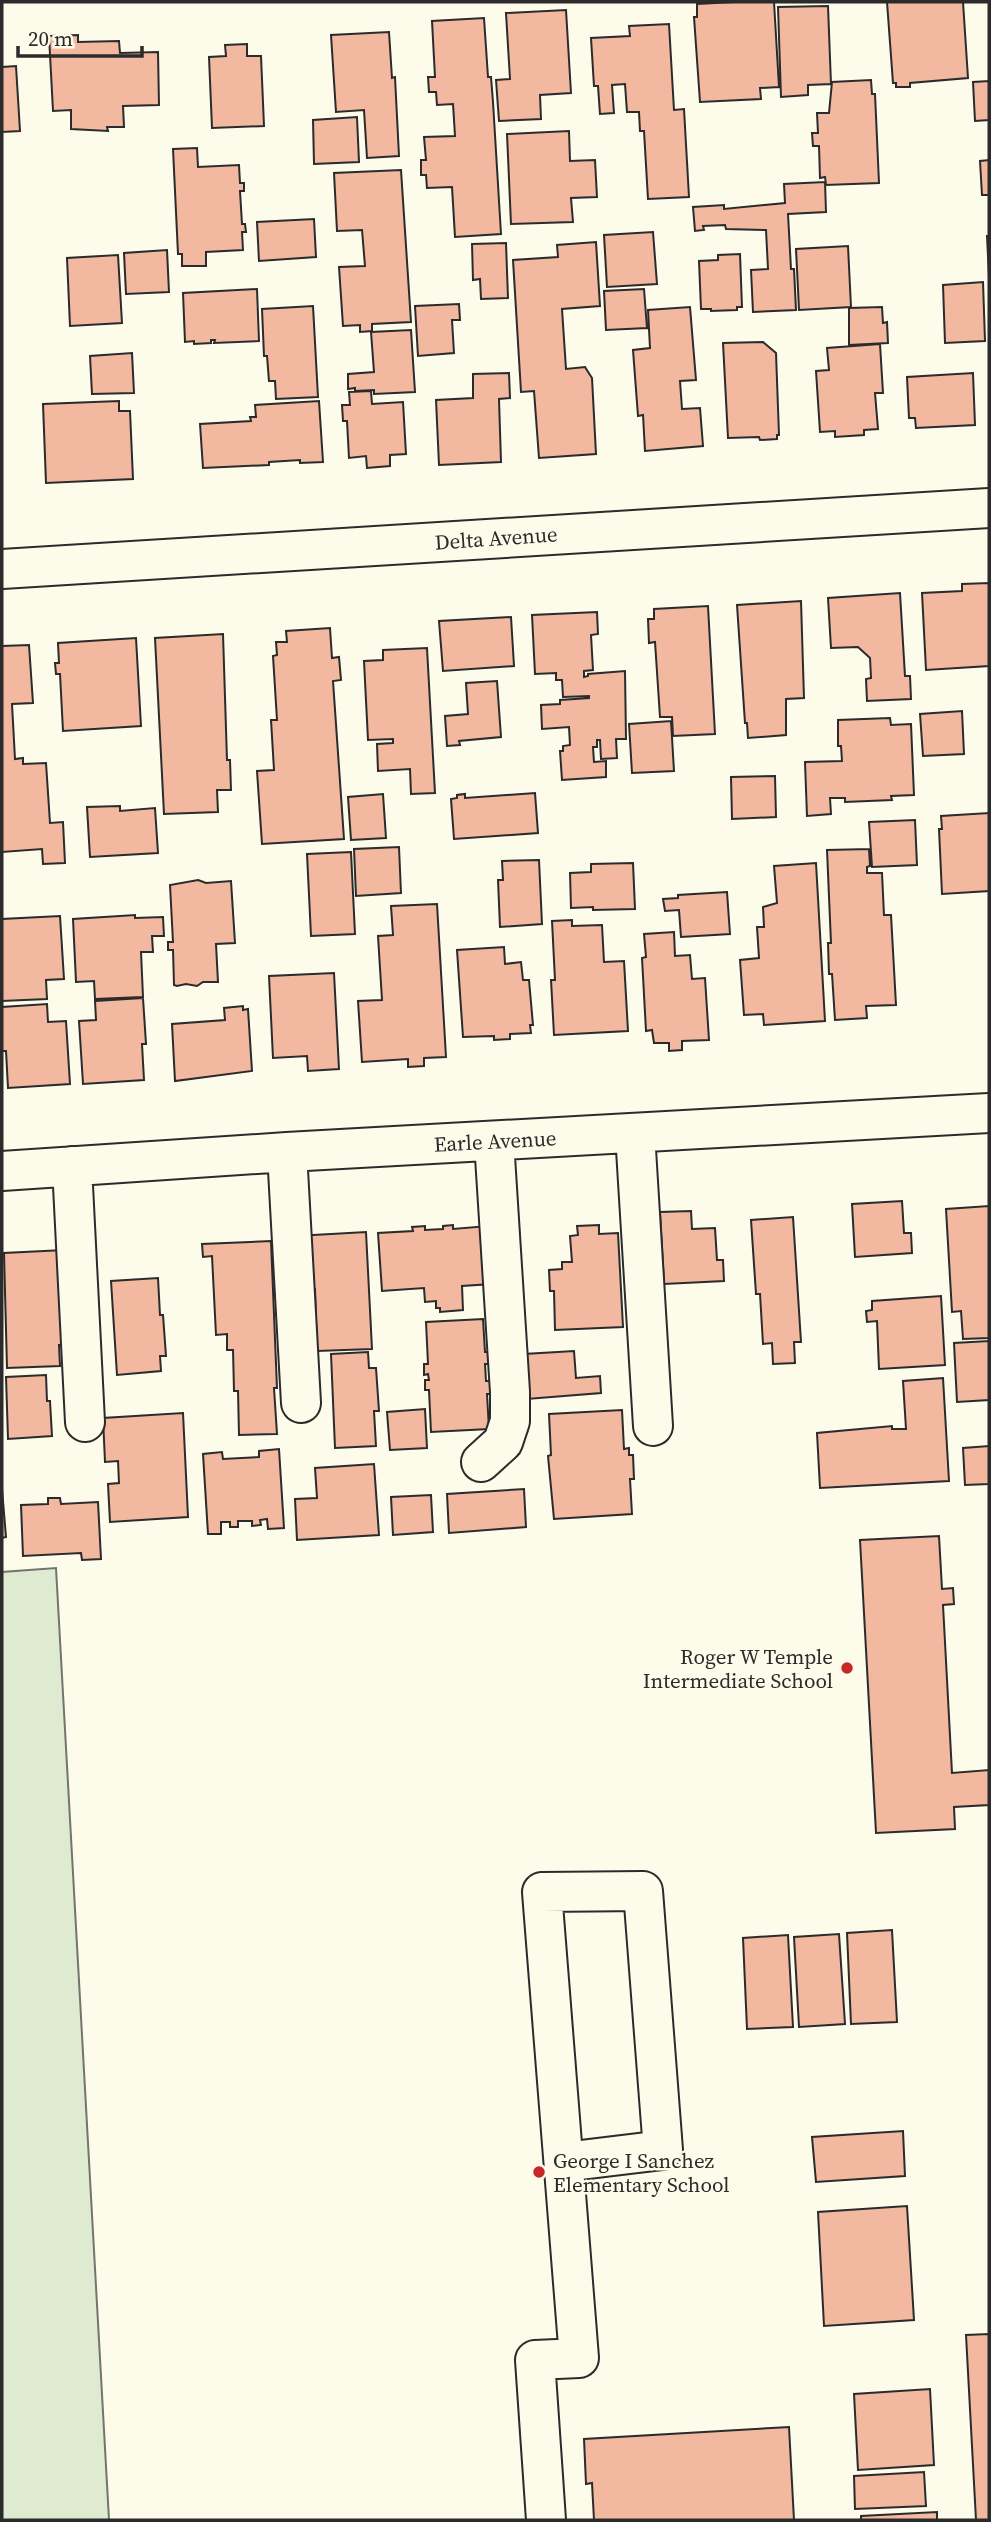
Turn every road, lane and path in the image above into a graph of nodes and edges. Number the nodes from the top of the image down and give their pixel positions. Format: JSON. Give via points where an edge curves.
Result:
{"nodes":[{"id":1,"x":989,"y":508,"type":"edge"},
{"id":2,"x":2,"y":569,"type":"edge"},
{"id":3,"x":989,"y":1113,"type":"edge"},
{"id":4,"x":635,"y":1133,"type":"junction"},
{"id":5,"x":494,"y":1141,"type":"junction"},
{"id":6,"x":287,"y":1152,"type":"junction"},
{"id":7,"x":72,"y":1166,"type":"junction"},
{"id":8,"x":2,"y":1171,"type":"edge"},
{"id":9,"x":301,"y":1403,"type":"dead end"},
{"id":10,"x":85,"y":1422,"type":"dead end"},
{"id":11,"x":653,"y":1426,"type":"dead end"},
{"id":12,"x":481,"y":1462,"type":"dead end"},
{"id":13,"x":564,"y":2162,"type":"junction"},
{"id":14,"x":546,"y":2520,"type":"edge"}],
"edges":[{"from":1,"to":2,"type":"street","name":"Delta Avenue"},
{"from":3,"to":4,"type":"street","name":"Earle Avenue"},
{"from":4,"to":5,"type":"street","name":"Earle Avenue"},
{"from":4,"to":11,"type":"street"},
{"from":5,"to":6,"type":"street","name":"Earle Avenue"},
{"from":5,"to":12,"type":"street","via":[[510,1421],[503,1442]]},
{"from":6,"to":7,"type":"street","name":"Earle Avenue"},
{"from":6,"to":9,"type":"street"},
{"from":7,"to":8,"type":"street","name":"Earle Avenue"},
{"from":7,"to":10,"type":"street"},
{"from":13,"to":13,"type":"street","via":[[542,1892],[643,1891],[663,2150]]},
{"from":13,"to":14,"type":"street","via":[[579,2358],[535,2360]]}]}
